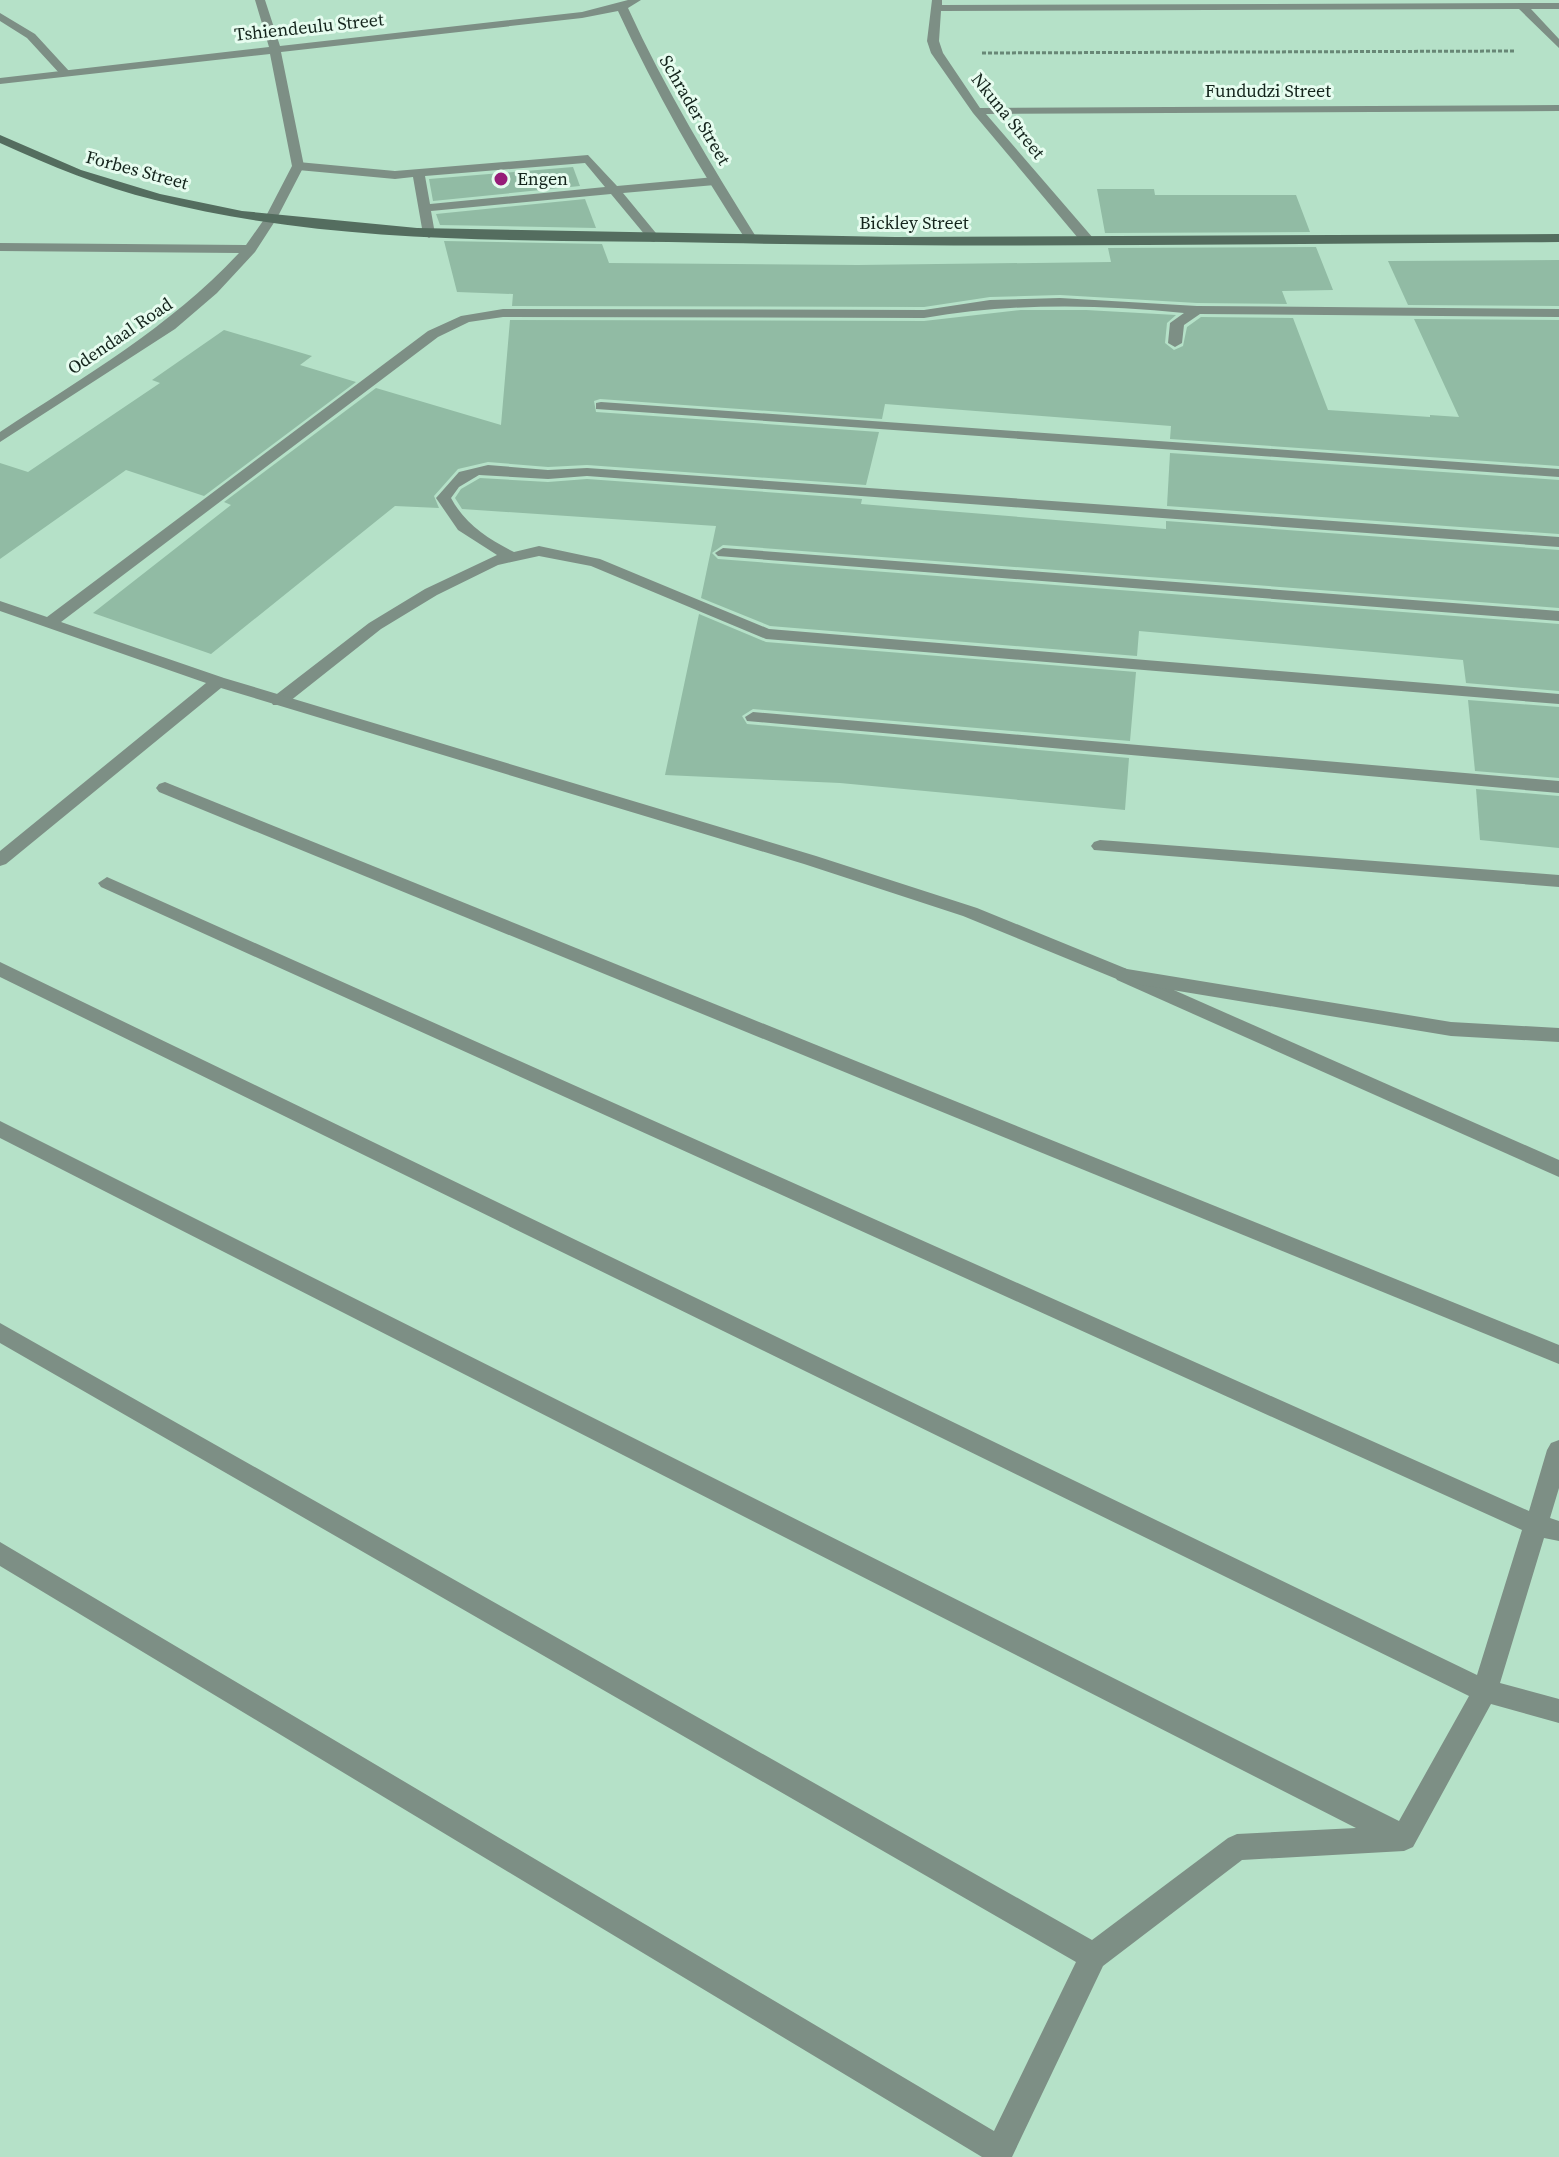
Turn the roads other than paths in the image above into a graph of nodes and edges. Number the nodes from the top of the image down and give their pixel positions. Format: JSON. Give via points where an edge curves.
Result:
{"nodes":[{"id":1,"x":260,"y":0,"type":"edge"},
{"id":2,"x":636,"y":0,"type":"edge"},
{"id":3,"x":936,"y":4,"type":"edge"},
{"id":4,"x":1522,"y":6,"type":"junction"},
{"id":5,"x":1559,"y":6,"type":"edge"},
{"id":6,"x":622,"y":7,"type":"junction"},
{"id":7,"x":0,"y":16,"type":"edge"},
{"id":8,"x":1559,"y":45,"type":"edge"},
{"id":9,"x":275,"y":49,"type":"junction"},
{"id":10,"x":65,"y":73,"type":"junction"},
{"id":11,"x":0,"y":81,"type":"edge"},
{"id":12,"x":1559,"y":108,"type":"edge"},
{"id":13,"x":977,"y":111,"type":"junction"},
{"id":14,"x":0,"y":139,"type":"edge"},
{"id":15,"x":298,"y":166,"type":"junction"},
{"id":16,"x":418,"y":173,"type":"junction"},
{"id":17,"x":715,"y":181,"type":"junction"},
{"id":18,"x":615,"y":188,"type":"junction"},
{"id":19,"x":424,"y":208,"type":"junction"},
{"id":20,"x":271,"y":218,"type":"junction"},
{"id":21,"x":429,"y":234,"type":"junction"},
{"id":22,"x":654,"y":238,"type":"junction"},
{"id":23,"x":1559,"y":238,"type":"edge"},
{"id":24,"x":752,"y":240,"type":"junction"},
{"id":25,"x":1088,"y":241,"type":"junction"},
{"id":26,"x":0,"y":247,"type":"edge"},
{"id":27,"x":250,"y":249,"type":"junction"},
{"id":28,"x":1197,"y":310,"type":"junction"},
{"id":29,"x":1559,"y":313,"type":"edge"},
{"id":30,"x":924,"y":314,"type":"junction"},
{"id":31,"x":938,"y":327,"type":"dead end"},
{"id":32,"x":1175,"y":343,"type":"dead end"},
{"id":33,"x":601,"y":406,"type":"dead end"},
{"id":34,"x":0,"y":438,"type":"edge"},
{"id":35,"x":1559,"y":473,"type":"edge"},
{"id":36,"x":1559,"y":542,"type":"edge"},
{"id":37,"x":723,"y":553,"type":"dead end"},
{"id":38,"x":513,"y":557,"type":"junction"},
{"id":39,"x":0,"y":606,"type":"edge"},
{"id":40,"x":1559,"y":616,"type":"edge"},
{"id":41,"x":49,"y":623,"type":"junction"},
{"id":42,"x":218,"y":682,"type":"junction"},
{"id":43,"x":1559,"y":699,"type":"edge"},
{"id":44,"x":279,"y":701,"type":"junction"},
{"id":45,"x":753,"y":717,"type":"dead end"},
{"id":46,"x":1559,"y":787,"type":"edge"},
{"id":47,"x":165,"y":788,"type":"dead end"},
{"id":48,"x":1100,"y":846,"type":"dead end"},
{"id":49,"x":0,"y":860,"type":"edge"},
{"id":50,"x":1559,"y":881,"type":"edge"},
{"id":51,"x":107,"y":883,"type":"dead end"},
{"id":52,"x":0,"y":969,"type":"edge"},
{"id":53,"x":1124,"y":975,"type":"junction"},
{"id":54,"x":1559,"y":1035,"type":"edge"},
{"id":55,"x":0,"y":1129,"type":"edge"},
{"id":56,"x":1559,"y":1169,"type":"edge"},
{"id":57,"x":0,"y":1332,"type":"edge"},
{"id":58,"x":1559,"y":1355,"type":"edge"},
{"id":59,"x":1559,"y":1450,"type":"edge"},
{"id":60,"x":1547,"y":1528,"type":"edge"},
{"id":61,"x":0,"y":1553,"type":"edge"},
{"id":62,"x":1485,"y":1691,"type":"junction"},
{"id":63,"x":1559,"y":1711,"type":"edge"},
{"id":64,"x":1404,"y":1838,"type":"junction"},
{"id":65,"x":1093,"y":1956,"type":"junction"},
{"id":66,"x":998,"y":2153,"type":"edge"}],
"edges":[{"from":1,"to":9,"type":"street"},
{"from":2,"to":6,"type":"street"},
{"from":3,"to":4,"type":"street"},
{"from":3,"to":13,"type":"street","name":"Nkuna Street","via":[[937,53]]},
{"from":4,"to":5,"type":"street"},
{"from":4,"to":8,"type":"street"},
{"from":6,"to":9,"type":"street","name":"Tshiendeulu Street"},
{"from":6,"to":17,"type":"street","name":"Schrader Street","via":[[671,109]]},
{"from":7,"to":10,"type":"street","via":[[31,36]]},
{"from":9,"to":10,"type":"street","name":"Tshiendeulu Street"},
{"from":9,"to":15,"type":"street"},
{"from":10,"to":11,"type":"street","name":"Tshiendeulu Street"},
{"from":12,"to":13,"type":"street","name":"Fundudzi Street"},
{"from":13,"to":25,"type":"street","name":"Nkuna Street"},
{"from":14,"to":20,"type":"street","name":"Forbes Street","via":[[95,180]]},
{"from":15,"to":16,"type":"street"},
{"from":15,"to":20,"type":"street","name":"Odendaal Road"},
{"from":16,"to":18,"type":"street","via":[[581,158],[594,163]]},
{"from":16,"to":19,"type":"street"},
{"from":17,"to":18,"type":"street"},
{"from":17,"to":24,"type":"street","name":"Schrader Street"},
{"from":18,"to":19,"type":"street"},
{"from":18,"to":22,"type":"street"},
{"from":19,"to":21,"type":"street"},
{"from":20,"to":21,"type":"street","name":"Bickley Street"},
{"from":20,"to":27,"type":"street","name":"Odendaal Road"},
{"from":21,"to":22,"type":"street","name":"Bickley Street"},
{"from":22,"to":24,"type":"street","name":"Bickley Street"},
{"from":23,"to":25,"type":"street","name":"Bickley Street"},
{"from":24,"to":25,"type":"street","name":"Bickley Street"},
{"from":26,"to":27,"type":"street"},
{"from":27,"to":34,"type":"street","name":"Odendaal Road","via":[[170,326]]},
{"from":28,"to":29,"type":"street"},
{"from":28,"to":30,"type":"street","via":[[1036,304],[962,306]]},
{"from":28,"to":32,"type":"street","via":[[1177,323]]},
{"from":30,"to":31,"type":"street"},
{"from":30,"to":41,"type":"street","via":[[531,312],[466,319],[433,334]]},
{"from":33,"to":35,"type":"street"},
{"from":36,"to":38,"type":"street","via":[[587,472],[542,475],[486,467],[453,482],[443,498],[458,523]]},
{"from":37,"to":40,"type":"street"},
{"from":38,"to":43,"type":"street","via":[[539,551],[595,562],[766,634]]},
{"from":38,"to":44,"type":"street","via":[[493,561],[375,626]]},
{"from":39,"to":41,"type":"street"},
{"from":41,"to":42,"type":"street"},
{"from":42,"to":44,"type":"street"},
{"from":42,"to":49,"type":"street"},
{"from":44,"to":53,"type":"street","via":[[955,907]]},
{"from":45,"to":46,"type":"street"},
{"from":47,"to":58,"type":"street"},
{"from":48,"to":50,"type":"street"},
{"from":51,"to":60,"type":"street"},
{"from":52,"to":62,"type":"street"},
{"from":53,"to":54,"type":"street","via":[[1451,1029]]},
{"from":53,"to":56,"type":"street"},
{"from":55,"to":64,"type":"street"},
{"from":57,"to":65,"type":"street"},
{"from":59,"to":60,"type":"street"},
{"from":60,"to":62,"type":"street"},
{"from":61,"to":66,"type":"street"},
{"from":62,"to":63,"type":"street"},
{"from":62,"to":64,"type":"street"},
{"from":64,"to":65,"type":"street","via":[[1237,1847]]},
{"from":65,"to":66,"type":"street"}]}
